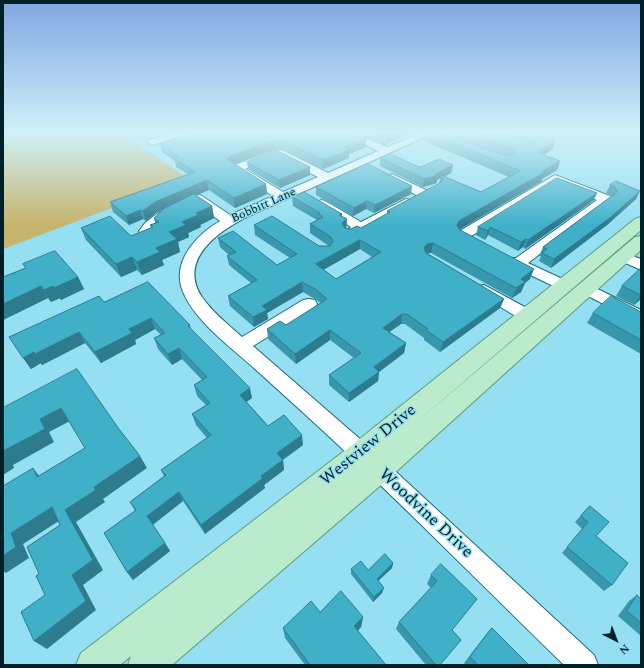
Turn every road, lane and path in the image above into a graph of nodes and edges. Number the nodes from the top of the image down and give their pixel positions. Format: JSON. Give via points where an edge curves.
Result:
{"nodes":[{"id":1,"x":249,"y":163,"type":"edge"},
{"id":2,"x":300,"y":163,"type":"edge"},
{"id":3,"x":358,"y":163,"type":"edge"},
{"id":4,"x":363,"y":163,"type":"edge"},
{"id":5,"x":327,"y":177,"type":"junction"},
{"id":6,"x":297,"y":190,"type":"junction"},
{"id":7,"x":282,"y":197,"type":"junction"},
{"id":8,"x":258,"y":208,"type":"junction"},
{"id":9,"x":270,"y":216,"type":"edge"},
{"id":10,"x":229,"y":221,"type":"junction"},
{"id":11,"x":146,"y":231,"type":"edge"},
{"id":12,"x":476,"y":242,"type":"edge"},
{"id":13,"x":634,"y":245,"type":"edge"},
{"id":14,"x":497,"y":252,"type":"edge"},
{"id":15,"x":518,"y":263,"type":"junction"},
{"id":16,"x":188,"y":276,"type":"joint"},
{"id":17,"x":469,"y":282,"type":"edge"},
{"id":18,"x":575,"y":287,"type":"junction"},
{"id":19,"x":309,"y":304,"type":"dead end"},
{"id":20,"x":641,"y":317,"type":"edge"},
{"id":21,"x":523,"y":328,"type":"junction"},
{"id":22,"x":241,"y":345,"type":"junction"},
{"id":23,"x":370,"y":462,"type":"junction"},
{"id":24,"x":93,"y":665,"type":"edge"},
{"id":25,"x":145,"y":665,"type":"edge"},
{"id":26,"x":584,"y":665,"type":"edge"}],
"edges":[{"from":1,"to":7,"type":"street","via":[[236,168]]},
{"from":2,"to":5,"type":"street"},
{"from":3,"to":5,"type":"street","name":"Bobbitt Lane"},
{"from":4,"to":6,"type":"street","via":[[429,191],[355,230]]},
{"from":5,"to":6,"type":"street","name":"Bobbitt Lane"},
{"from":6,"to":7,"type":"street","name":"Bobbitt Lane"},
{"from":7,"to":8,"type":"street","name":"Bobbitt Lane"},
{"from":8,"to":9,"type":"street"},
{"from":8,"to":10,"type":"street","name":"Bobbitt Lane"},
{"from":10,"to":11,"type":"street","via":[[198,199],[148,226]]},
{"from":10,"to":16,"type":"street","name":"Bobbitt Lane","via":[[198,246],[190,261]]},
{"from":12,"to":15,"type":"street","via":[[463,235],[556,179],[606,199]]},
{"from":13,"to":18,"type":"main road","name":"Westview Drive"},
{"from":14,"to":15,"type":"street"},
{"from":15,"to":18,"type":"street"},
{"from":16,"to":22,"type":"street","name":"Woodvine Drive","via":[[190,290],[199,305]]},
{"from":17,"to":21,"type":"street"},
{"from":18,"to":20,"type":"street"},
{"from":18,"to":21,"type":"main road","name":"Westview Drive"},
{"from":19,"to":22,"type":"street"},
{"from":21,"to":23,"type":"main road","name":"Westview Drive"},
{"from":22,"to":23,"type":"street","name":"Woodvine Drive"},
{"from":23,"to":24,"type":"main road","name":"Westview Drive"},
{"from":23,"to":25,"type":"main road","name":"Westview Drive"},
{"from":23,"to":26,"type":"street","name":"Woodvine Drive"}]}
